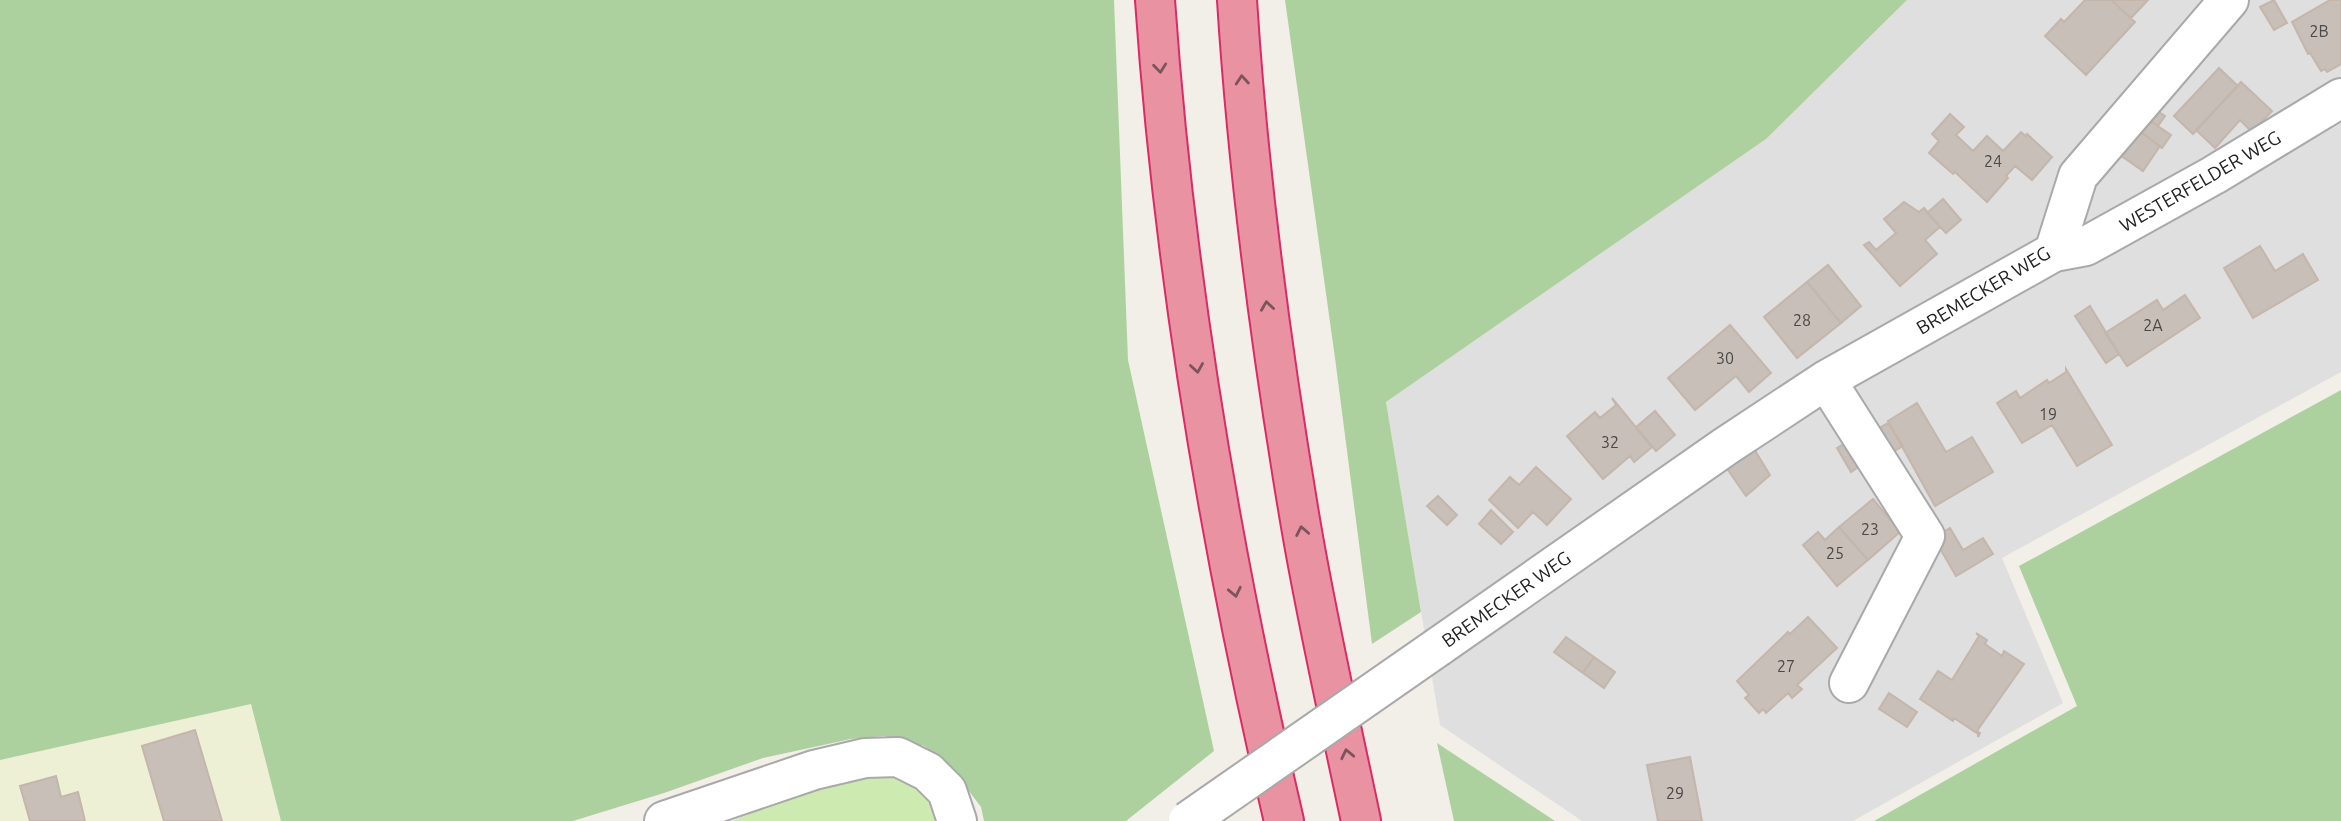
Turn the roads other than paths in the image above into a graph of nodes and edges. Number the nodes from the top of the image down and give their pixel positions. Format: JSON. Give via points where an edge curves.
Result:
{"nodes":[{"id":1,"x":1155,"y":0,"type":"edge"},
{"id":2,"x":1237,"y":0,"type":"edge"},
{"id":3,"x":2229,"y":0,"type":"edge"},
{"id":4,"x":2341,"y":98,"type":"edge"},
{"id":5,"x":2054,"y":252,"type":"junction"},
{"id":6,"x":1826,"y":380,"type":"junction"},
{"id":7,"x":1849,"y":683,"type":"dead end"},
{"id":8,"x":664,"y":821,"type":"edge"},
{"id":9,"x":957,"y":821,"type":"edge"},
{"id":10,"x":1188,"y":821,"type":"edge"},
{"id":11,"x":1284,"y":821,"type":"edge"},
{"id":12,"x":1361,"y":821,"type":"edge"}],
"edges":[{"from":1,"to":11,"type":"highway","one_way":true,"via":[[1188,315],[1223,536]]},
{"from":12,"to":2,"type":"highway","one_way":true,"via":[[1300,522],[1266,300]]},
{"from":3,"to":5,"type":"street","name":"BREMECKER WEG","via":[[2078,176]]},
{"from":4,"to":5,"type":"street","name":"WESTERFELDER WEG","via":[[2086,246]]},
{"from":5,"to":6,"type":"street","name":"BREMECKER WEG"},
{"from":6,"to":7,"type":"street","via":[[1925,536]]},
{"from":6,"to":10,"type":"street","name":"BREMECKER WEG","bridge":true},
{"from":8,"to":9,"type":"street","via":[[814,770],[864,758],[898,757],[928,772],[947,791]]}]}
